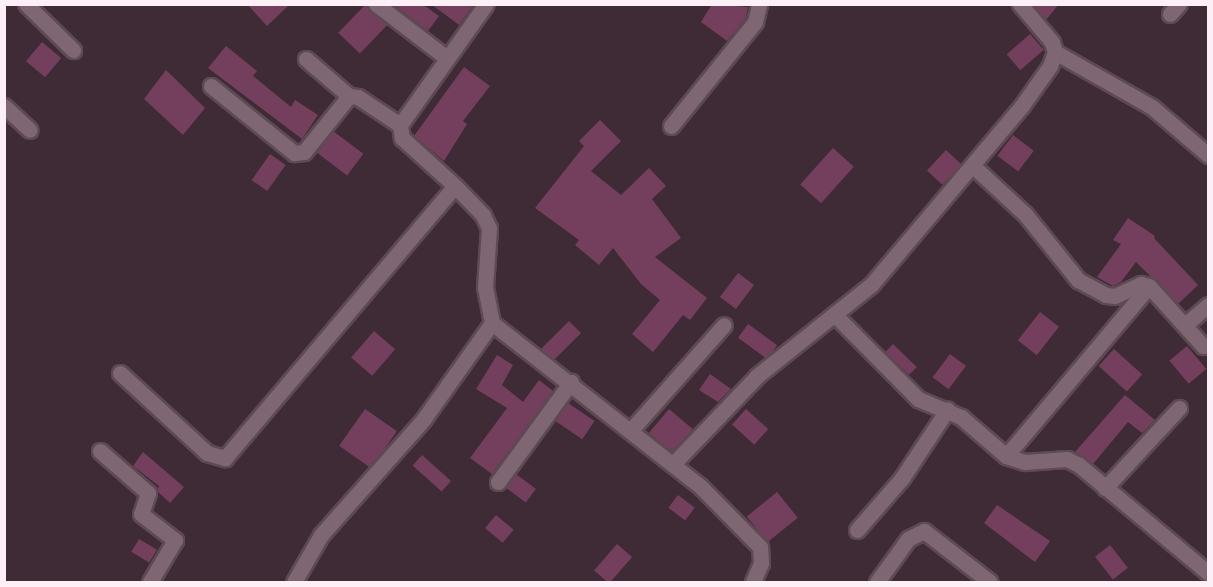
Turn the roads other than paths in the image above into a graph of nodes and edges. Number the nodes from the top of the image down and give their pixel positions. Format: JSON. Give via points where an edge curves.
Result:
{"nodes":[{"id":1,"x":26,"y":4,"type":"edge"},
{"id":2,"x":376,"y":4,"type":"edge"},
{"id":3,"x":486,"y":4,"type":"edge"},
{"id":4,"x":759,"y":4,"type":"edge"},
{"id":5,"x":1020,"y":4,"type":"edge"},
{"id":6,"x":73,"y":50,"type":"dead end"},
{"id":7,"x":1055,"y":52,"type":"junction"},
{"id":8,"x":447,"y":58,"type":"junction"},
{"id":9,"x":306,"y":59,"type":"dead end"},
{"id":10,"x":211,"y":86,"type":"dead end"},
{"id":11,"x":349,"y":96,"type":"junction"},
{"id":12,"x":4,"y":106,"type":"edge"},
{"id":13,"x":400,"y":125,"type":"junction"},
{"id":14,"x":670,"y":126,"type":"dead end"},
{"id":15,"x":30,"y":130,"type":"dead end"},
{"id":16,"x":1209,"y":155,"type":"edge"},
{"id":17,"x":973,"y":166,"type":"junction"},
{"id":18,"x":455,"y":186,"type":"junction"},
{"id":19,"x":1149,"y":286,"type":"junction"},
{"id":20,"x":1209,"y":305,"type":"edge"},
{"id":21,"x":834,"y":314,"type":"junction"},
{"id":22,"x":492,"y":323,"type":"junction"},
{"id":23,"x":724,"y":325,"type":"dead end"},
{"id":24,"x":1185,"y":325,"type":"junction"},
{"id":25,"x":1203,"y":346,"type":"dead end"},
{"id":26,"x":120,"y":373,"type":"dead end"},
{"id":27,"x":571,"y":382,"type":"junction"},
{"id":28,"x":1179,"y":408,"type":"dead end"},
{"id":29,"x":947,"y":410,"type":"junction"},
{"id":30,"x":631,"y":430,"type":"junction"},
{"id":31,"x":100,"y":451,"type":"dead end"},
{"id":32,"x":1006,"y":456,"type":"junction"},
{"id":33,"x":674,"y":464,"type":"junction"},
{"id":34,"x":498,"y":482,"type":"dead end"},
{"id":35,"x":1105,"y":488,"type":"junction"},
{"id":36,"x":857,"y":530,"type":"dead end"},
{"id":37,"x":1209,"y":573,"type":"edge"},
{"id":38,"x":150,"y":582,"type":"edge"},
{"id":39,"x":294,"y":582,"type":"edge"},
{"id":40,"x":753,"y":582,"type":"edge"},
{"id":41,"x":877,"y":582,"type":"edge"},
{"id":42,"x":990,"y":582,"type":"edge"}],
"edges":[{"from":1,"to":6,"type":"street"},
{"from":2,"to":8,"type":"street"},
{"from":3,"to":8,"type":"street"},
{"from":4,"to":14,"type":"street","via":[[755,22]]},
{"from":5,"to":7,"type":"street","via":[[1052,42]]},
{"from":7,"to":16,"type":"street","via":[[1152,107]]},
{"from":7,"to":17,"type":"street","via":[[1040,82]]},
{"from":8,"to":13,"type":"street"},
{"from":9,"to":11,"type":"street"},
{"from":10,"to":11,"type":"street","via":[[288,150],[299,154]]},
{"from":11,"to":13,"type":"street","via":[[358,97]]},
{"from":12,"to":15,"type":"street"},
{"from":13,"to":18,"type":"street","via":[[402,138]]},
{"from":17,"to":19,"type":"street","via":[[1024,214],[1078,280],[1115,296],[1142,284]]},
{"from":17,"to":21,"type":"street","via":[[871,285]]},
{"from":18,"to":22,"type":"street","via":[[483,215],[489,228],[485,287]]},
{"from":18,"to":26,"type":"street","via":[[225,458],[207,453]]},
{"from":19,"to":24,"type":"street"},
{"from":19,"to":32,"type":"street"},
{"from":20,"to":24,"type":"street"},
{"from":21,"to":29,"type":"street","via":[[899,384],[918,399]]},
{"from":21,"to":33,"type":"street","via":[[757,376]]},
{"from":22,"to":27,"type":"street"},
{"from":22,"to":39,"type":"street","via":[[423,420],[321,535]]},
{"from":23,"to":30,"type":"street"},
{"from":24,"to":25,"type":"street"},
{"from":27,"to":30,"type":"street"},
{"from":27,"to":34,"type":"street"},
{"from":28,"to":35,"type":"street"},
{"from":29,"to":32,"type":"street","via":[[961,417]]},
{"from":29,"to":36,"type":"street","via":[[902,478]]},
{"from":30,"to":33,"type":"street"},
{"from":31,"to":38,"type":"street","via":[[145,489],[148,498],[141,514],[175,540]]},
{"from":32,"to":35,"type":"street","via":[[1025,462],[1067,459]]},
{"from":33,"to":40,"type":"street","via":[[759,547],[761,563]]},
{"from":35,"to":37,"type":"street"},
{"from":41,"to":42,"type":"street","via":[[908,539],[924,531]]}]}
